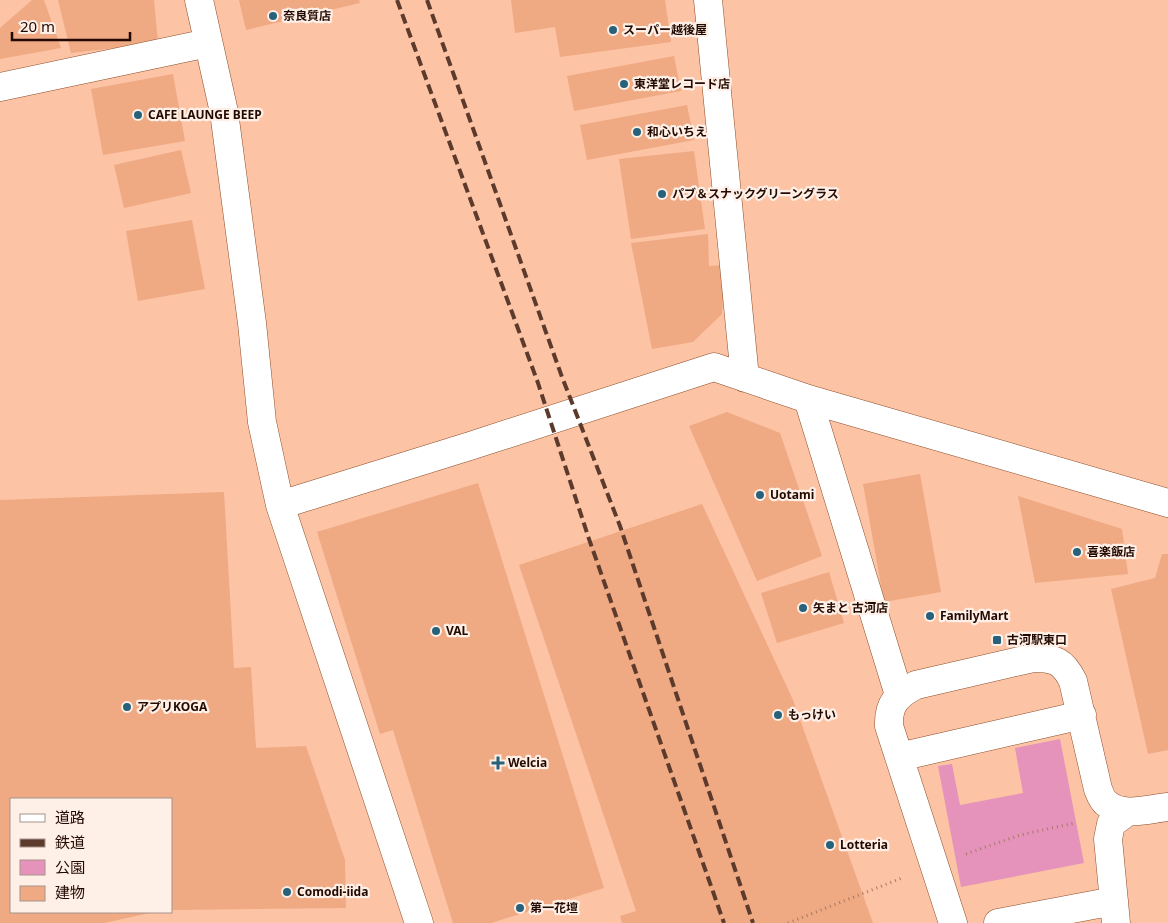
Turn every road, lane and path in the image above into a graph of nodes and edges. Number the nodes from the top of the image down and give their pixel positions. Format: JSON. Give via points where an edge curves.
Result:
{"nodes":[{"id":1,"x":198,"y":0,"type":"edge"},
{"id":2,"x":708,"y":0,"type":"edge"},
{"id":3,"x":208,"y":42,"type":"junction"},
{"id":4,"x":0,"y":88,"type":"edge"},
{"id":5,"x":745,"y":378,"type":"junction"},
{"id":6,"x":808,"y":399,"type":"junction"},
{"id":7,"x":1168,"y":503,"type":"edge"},
{"id":8,"x":280,"y":504,"type":"junction"},
{"id":9,"x":899,"y":695,"type":"junction"},
{"id":10,"x":1082,"y":715,"type":"junction"},
{"id":11,"x":899,"y":757,"type":"junction"},
{"id":12,"x":1168,"y":807,"type":"edge"},
{"id":13,"x":1127,"y":812,"type":"junction"},
{"id":14,"x":934,"y":866,"type":"junction"},
{"id":15,"x":1115,"y":912,"type":"edge"},
{"id":16,"x":419,"y":923,"type":"edge"},
{"id":17,"x":788,"y":923,"type":"edge"},
{"id":18,"x":953,"y":923,"type":"edge"},
{"id":19,"x":998,"y":923,"type":"edge"}],
"edges":[{"from":1,"to":3,"type":"street"},
{"from":2,"to":5,"type":"street"},
{"from":3,"to":4,"type":"street"},
{"from":3,"to":8,"type":"street","via":[[224,112],[262,422]]},
{"from":5,"to":6,"type":"street"},
{"from":5,"to":8,"type":"street","via":[[714,367]]},
{"from":6,"to":7,"type":"street"},
{"from":6,"to":9,"type":"street"},
{"from":8,"to":16,"type":"street"},
{"from":9,"to":10,"type":"street","via":[[916,685],[1034,658],[1048,658],[1067,669]]},
{"from":9,"to":11,"type":"street","via":[[892,704],[889,726]]},
{"from":10,"to":11,"type":"street"},
{"from":10,"to":13,"type":"street","via":[[1098,789],[1104,802]]},
{"from":11,"to":14,"type":"street"},
{"from":12,"to":13,"type":"street"},
{"from":13,"to":14,"type":"path","via":[[1020,834]]},
{"from":13,"to":15,"type":"street","via":[[1111,824],[1108,839]]},
{"from":14,"to":17,"type":"path"},
{"from":14,"to":18,"type":"street"},
{"from":15,"to":19,"type":"street"}]}
